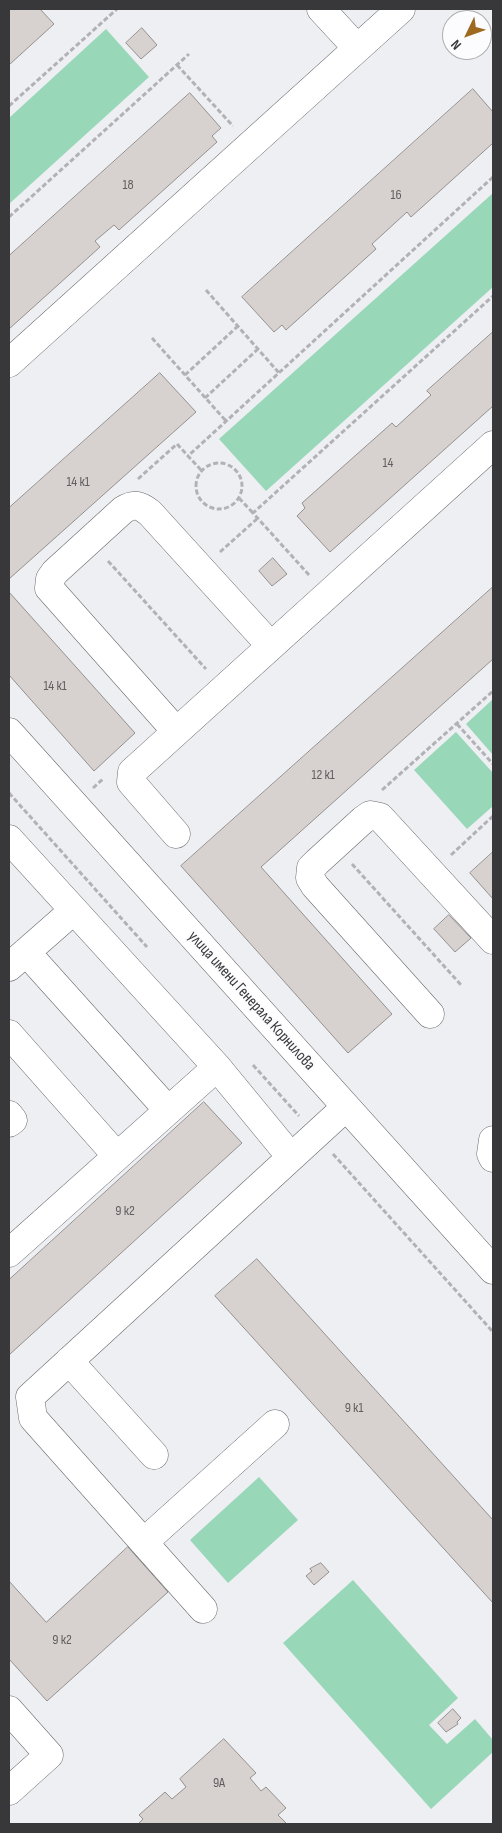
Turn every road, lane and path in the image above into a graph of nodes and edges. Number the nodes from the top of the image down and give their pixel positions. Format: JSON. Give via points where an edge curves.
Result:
{"nodes":[{"id":1,"x":117,"y":9,"type":"edge"},
{"id":2,"x":321,"y":9,"type":"edge"},
{"id":3,"x":401,"y":9,"type":"edge"},
{"id":4,"x":357,"y":48,"type":"junction"},
{"id":5,"x":189,"y":54,"type":"dead end"},
{"id":6,"x":177,"y":65,"type":"junction"},
{"id":7,"x":9,"y":106,"type":"edge"},
{"id":8,"x":234,"y":127,"type":"dead end"},
{"id":9,"x":493,"y":177,"type":"edge"},
{"id":10,"x":9,"y":217,"type":"edge"},
{"id":11,"x":206,"y":290,"type":"dead end"},
{"id":12,"x":493,"y":296,"type":"edge"},
{"id":13,"x":238,"y":326,"type":"junction"},
{"id":14,"x":152,"y":338,"type":"dead end"},
{"id":15,"x":258,"y":349,"type":"junction"},
{"id":16,"x":9,"y":363,"type":"edge"},
{"id":17,"x":280,"y":373,"type":"junction"},
{"id":18,"x":185,"y":375,"type":"junction"},
{"id":19,"x":205,"y":398,"type":"junction"},
{"id":20,"x":226,"y":421,"type":"junction"},
{"id":21,"x":493,"y":445,"type":"edge"},
{"id":22,"x":188,"y":456,"type":"junction"},
{"id":23,"x":201,"y":470,"type":"junction"},
{"id":24,"x":133,"y":484,"type":"dead end"},
{"id":25,"x":239,"y":498,"type":"junction"},
{"id":26,"x":253,"y":513,"type":"junction"},
{"id":27,"x":258,"y":518,"type":"junction"},
{"id":28,"x":90,"y":541,"type":"junction"},
{"id":29,"x":201,"y":569,"type":"junction"},
{"id":30,"x":314,"y":581,"type":"dead end"},
{"id":31,"x":271,"y":646,"type":"junction"},
{"id":32,"x":223,"y":688,"type":"junction"},
{"id":33,"x":493,"y":691,"type":"edge"},
{"id":34,"x":456,"y":724,"type":"junction"},
{"id":35,"x":176,"y":731,"type":"junction"},
{"id":36,"x":9,"y":732,"type":"edge"},
{"id":37,"x":493,"y":764,"type":"edge"},
{"id":38,"x":370,"y":815,"type":"junction"},
{"id":39,"x":493,"y":816,"type":"edge"},
{"id":40,"x":176,"y":834,"type":"dead end"},
{"id":41,"x":9,"y":839,"type":"edge"},
{"id":42,"x":335,"y":845,"type":"junction"},
{"id":43,"x":432,"y":872,"type":"junction"},
{"id":44,"x":74,"y":910,"type":"junction"},
{"id":45,"x":493,"y":940,"type":"edge"},
{"id":46,"x":18,"y":959,"type":"edge"},
{"id":47,"x":462,"y":986,"type":"dead end"},
{"id":48,"x":430,"y":1014,"type":"dead end"},
{"id":49,"x":9,"y":1034,"type":"edge"},
{"id":50,"x":217,"y":1067,"type":"junction"},
{"id":51,"x":346,"y":1107,"type":"junction"},
{"id":52,"x":168,"y":1110,"type":"junction"},
{"id":53,"x":9,"y":1116,"type":"edge"},
{"id":54,"x":9,"y":1123,"type":"edge"},
{"id":55,"x":493,"y":1140,"type":"edge"},
{"id":56,"x":117,"y":1156,"type":"junction"},
{"id":57,"x":291,"y":1158,"type":"junction"},
{"id":58,"x":493,"y":1158,"type":"edge"},
{"id":59,"x":9,"y":1253,"type":"edge"},
{"id":60,"x":493,"y":1270,"type":"edge"},
{"id":61,"x":69,"y":1361,"type":"junction"},
{"id":62,"x":275,"y":1424,"type":"dead end"},
{"id":63,"x":154,"y":1455,"type":"dead end"},
{"id":64,"x":144,"y":1542,"type":"junction"},
{"id":65,"x":203,"y":1609,"type":"dead end"},
{"id":66,"x":9,"y":1710,"type":"edge"},
{"id":67,"x":9,"y":1791,"type":"edge"}],
"edges":[{"from":1,"to":7,"type":"path"},
{"from":2,"to":4,"type":"street"},
{"from":3,"to":4,"type":"street"},
{"from":4,"to":16,"type":"street"},
{"from":5,"to":6,"type":"path"},
{"from":6,"to":8,"type":"path"},
{"from":6,"to":10,"type":"path"},
{"from":9,"to":17,"type":"path"},
{"from":11,"to":13,"type":"path"},
{"from":12,"to":26,"type":"path"},
{"from":13,"to":15,"type":"path"},
{"from":13,"to":18,"type":"path"},
{"from":14,"to":18,"type":"path"},
{"from":15,"to":17,"type":"path"},
{"from":15,"to":19,"type":"path"},
{"from":17,"to":20,"type":"path"},
{"from":18,"to":19,"type":"path"},
{"from":19,"to":20,"type":"path"},
{"from":20,"to":22,"type":"path"},
{"from":21,"to":31,"type":"street"},
{"from":22,"to":23,"type":"path"},
{"from":22,"to":24,"type":"path","via":[[178,444]]},
{"from":23,"to":25,"type":"path","via":[[207,465],[223,462],[237,470],[243,484]]},
{"from":23,"to":25,"type":"path","via":[[195,485],[206,505],[227,508]]},
{"from":25,"to":26,"type":"path"},
{"from":26,"to":27,"type":"path"},
{"from":27,"to":29,"type":"path"},
{"from":27,"to":30,"type":"path"},
{"from":28,"to":29,"type":"street","via":[[123,510],[131,505],[141,506]]},
{"from":28,"to":32,"type":"path"},
{"from":28,"to":35,"type":"street","via":[[55,572],[49,588]]},
{"from":29,"to":31,"type":"street"},
{"from":31,"to":32,"type":"street"},
{"from":32,"to":35,"type":"street"},
{"from":33,"to":34,"type":"path"},
{"from":34,"to":37,"type":"path"},
{"from":34,"to":38,"type":"path","via":[[376,795]]},
{"from":35,"to":40,"type":"street","via":[[139,764],[132,772],[131,782]]},
{"from":36,"to":51,"type":"street","name":"улица имени Генерала Корнилова"},
{"from":38,"to":42,"type":"street"},
{"from":38,"to":43,"type":"street","via":[[380,817],[388,824]]},
{"from":39,"to":43,"type":"path"},
{"from":41,"to":44,"type":"street"},
{"from":42,"to":47,"type":"path"},
{"from":42,"to":48,"type":"street","via":[[311,868],[310,878]]},
{"from":43,"to":45,"type":"street"},
{"from":44,"to":46,"type":"street"},
{"from":44,"to":50,"type":"street"},
{"from":46,"to":52,"type":"street"},
{"from":49,"to":56,"type":"street"},
{"from":50,"to":52,"type":"street"},
{"from":50,"to":57,"type":"street"},
{"from":51,"to":57,"type":"street"},
{"from":51,"to":60,"type":"street","name":"улица имени Генерала Корнилова"},
{"from":52,"to":56,"type":"street"},
{"from":53,"to":54,"type":"street","via":[[13,1120]]},
{"from":55,"to":58,"type":"street"},
{"from":56,"to":59,"type":"street"},
{"from":57,"to":61,"type":"street"},
{"from":61,"to":63,"type":"street"},
{"from":61,"to":64,"type":"street","via":[[30,1397],[33,1418]]},
{"from":62,"to":64,"type":"street"},
{"from":64,"to":65,"type":"street"},
{"from":66,"to":67,"type":"street","via":[[49,1755]]}]}
